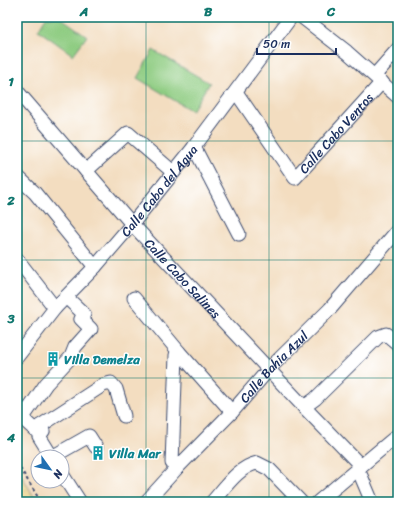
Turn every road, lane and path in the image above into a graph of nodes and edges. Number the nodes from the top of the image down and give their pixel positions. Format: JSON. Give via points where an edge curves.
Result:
{"nodes":[{"id":1,"x":291,"y":17,"type":"edge"},
{"id":2,"x":302,"y":17,"type":"edge"},
{"id":3,"x":398,"y":49,"type":"edge"},
{"id":4,"x":378,"y":79,"type":"junction"},
{"id":5,"x":17,"y":91,"type":"edge"},
{"id":6,"x":236,"y":92,"type":"junction"},
{"id":7,"x":398,"y":97,"type":"edge"},
{"id":8,"x":194,"y":147,"type":"junction"},
{"id":9,"x":86,"y":171,"type":"junction"},
{"id":10,"x":173,"y":172,"type":"junction"},
{"id":11,"x":17,"y":176,"type":"edge"},
{"id":12,"x":132,"y":224,"type":"junction"},
{"id":13,"x":398,"y":230,"type":"edge"},
{"id":14,"x":239,"y":234,"type":"dead end"},
{"id":15,"x":17,"y":259,"type":"edge"},
{"id":16,"x":95,"y":267,"type":"junction"},
{"id":17,"x":66,"y":297,"type":"junction"},
{"id":18,"x":134,"y":298,"type":"dead end"},
{"id":19,"x":55,"y":308,"type":"junction"},
{"id":20,"x":398,"y":344,"type":"edge"},
{"id":21,"x":179,"y":352,"type":"junction"},
{"id":22,"x":17,"y":357,"type":"edge"},
{"id":23,"x":269,"y":369,"type":"junction"},
{"id":24,"x":304,"y":407,"type":"junction"},
{"id":25,"x":20,"y":409,"type":"edge"},
{"id":26,"x":232,"y":412,"type":"junction"},
{"id":27,"x":124,"y":416,"type":"dead end"},
{"id":28,"x":40,"y":426,"type":"junction"},
{"id":29,"x":398,"y":436,"type":"edge"},
{"id":30,"x":93,"y":438,"type":"dead end"},
{"id":31,"x":47,"y":449,"type":"edge"},
{"id":32,"x":69,"y":449,"type":"edge"},
{"id":33,"x":17,"y":463,"type":"edge"},
{"id":34,"x":177,"y":468,"type":"junction"},
{"id":35,"x":359,"y":468,"type":"junction"},
{"id":36,"x":70,"y":486,"type":"edge"},
{"id":37,"x":150,"y":501,"type":"edge"},
{"id":38,"x":41,"y":502,"type":"edge"},
{"id":39,"x":80,"y":502,"type":"edge"},
{"id":40,"x":212,"y":502,"type":"edge"},
{"id":41,"x":301,"y":502,"type":"edge"},
{"id":42,"x":318,"y":502,"type":"edge"},
{"id":43,"x":372,"y":502,"type":"edge"}],
"edges":[{"from":1,"to":6,"type":"street","name":"Calle Cabo del Agua"},
{"from":2,"to":4,"type":"street"},
{"from":3,"to":4,"type":"street"},
{"from":4,"to":6,"type":"street","name":"Calle Cabo Ventos","via":[[295,178]]},
{"from":4,"to":7,"type":"street"},
{"from":5,"to":9,"type":"street","name":"Calle Cabo Salines"},
{"from":6,"to":8,"type":"street","name":"Calle Cabo del Agua"},
{"from":8,"to":10,"type":"street","name":"Calle Cabo del Agua"},
{"from":8,"to":14,"type":"street"},
{"from":9,"to":10,"type":"street","via":[[128,133]]},
{"from":9,"to":12,"type":"street","name":"Calle Cabo Salines"},
{"from":10,"to":12,"type":"street","name":"Calle Cabo del Agua"},
{"from":11,"to":16,"type":"street","via":[[35,193]]},
{"from":12,"to":16,"type":"street","name":"Calle Cabo del Agua"},
{"from":12,"to":23,"type":"street","name":"Calle Cabo Salines"},
{"from":13,"to":23,"type":"street","name":"Calle Bahia Azul","via":[[330,309]]},
{"from":15,"to":19,"type":"street"},
{"from":16,"to":17,"type":"street","name":"Calle Cabo del Agua"},
{"from":17,"to":19,"type":"street","name":"Calle Cabo del Agua"},
{"from":17,"to":25,"type":"street","via":[[84,314],[81,319],[90,329],[75,347],[71,357]]},
{"from":18,"to":21,"type":"street"},
{"from":19,"to":22,"type":"street","name":"Calle Cabo del Agua"},
{"from":20,"to":24,"type":"street","via":[[386,334],[378,337]]},
{"from":21,"to":26,"type":"street"},
{"from":21,"to":34,"type":"street","via":[[176,355],[172,463]]},
{"from":23,"to":24,"type":"street","name":"Calle Cabo Salines"},
{"from":23,"to":26,"type":"street","name":"Calle Bahia Azul"},
{"from":24,"to":35,"type":"street","name":"Calle Cabo Salines"},
{"from":25,"to":28,"type":"street","via":[[24,420],[35,430]]},
{"from":26,"to":34,"type":"street","name":"Calle Bahia Azul"},
{"from":27,"to":28,"type":"street","via":[[116,389],[108,383]]},
{"from":28,"to":31,"type":"street","via":[[43,431],[38,436]]},
{"from":29,"to":35,"type":"street"},
{"from":30,"to":32,"type":"street"},
{"from":33,"to":38,"type":"path"},
{"from":34,"to":37,"type":"street","name":"Calle Bahia Azul"},
{"from":35,"to":42,"type":"street"},
{"from":35,"to":43,"type":"street","name":"Calle Cabo Salines"},
{"from":36,"to":39,"type":"street"},
{"from":40,"to":41,"type":"street","via":[[242,469],[257,463],[269,469]]}]}
